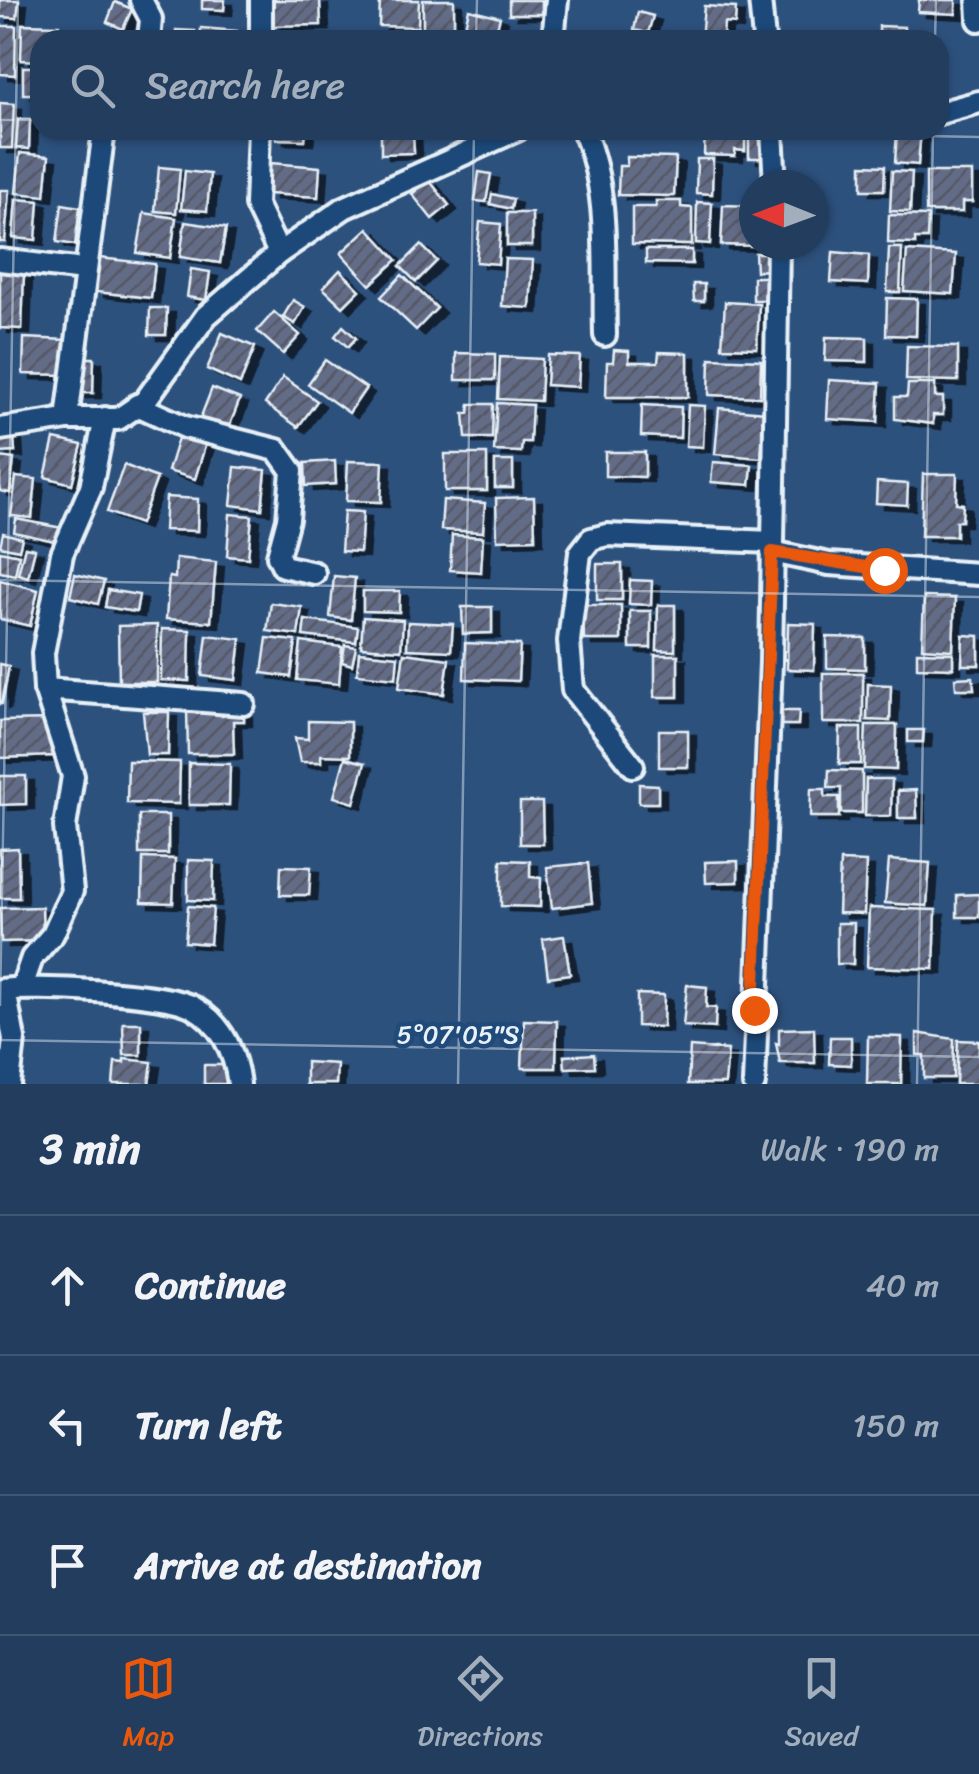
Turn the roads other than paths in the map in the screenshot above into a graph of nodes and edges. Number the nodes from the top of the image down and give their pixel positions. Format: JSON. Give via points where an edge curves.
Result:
{"nodes":[{"id":1,"x":140,"y":0,"type":"edge"},
{"id":2,"x":262,"y":0,"type":"edge"},
{"id":3,"x":557,"y":0,"type":"edge"},
{"id":4,"x":760,"y":0,"type":"edge"},
{"id":5,"x":978,"y":0,"type":"edge"},
{"id":6,"x":979,"y":20,"type":"edge"},
{"id":7,"x":149,"y":30,"type":"edge"},
{"id":8,"x":261,"y":30,"type":"edge"},
{"id":9,"x":554,"y":30,"type":"edge"},
{"id":10,"x":763,"y":30,"type":"edge"},
{"id":11,"x":979,"y":102,"type":"edge"},
{"id":12,"x":949,"y":110,"type":"edge"},
{"id":13,"x":103,"y":140,"type":"edge"},
{"id":14,"x":259,"y":140,"type":"edge"},
{"id":15,"x":495,"y":140,"type":"edge"},
{"id":16,"x":588,"y":140,"type":"edge"},
{"id":17,"x":773,"y":140,"type":"edge"},
{"id":18,"x":774,"y":170,"type":"edge"},
{"id":19,"x":279,"y":253,"type":"junction"},
{"id":20,"x":0,"y":260,"type":"edge"},
{"id":21,"x":778,"y":260,"type":"edge"},
{"id":22,"x":84,"y":270,"type":"junction"},
{"id":23,"x":605,"y":335,"type":"dead end"},
{"id":24,"x":137,"y":405,"type":"junction"},
{"id":25,"x":104,"y":418,"type":"junction"},
{"id":26,"x":67,"y":419,"type":"junction"},
{"id":27,"x":0,"y":429,"type":"edge"},
{"id":28,"x":772,"y":547,"type":"junction"},
{"id":29,"x":314,"y":573,"type":"dead end"},
{"id":30,"x":979,"y":574,"type":"edge"},
{"id":31,"x":45,"y":690,"type":"junction"},
{"id":32,"x":244,"y":704,"type":"dead end"},
{"id":33,"x":632,"y":766,"type":"dead end"},
{"id":34,"x":9,"y":989,"type":"edge"},
{"id":35,"x":9,"y":1084,"type":"edge"},
{"id":36,"x":238,"y":1084,"type":"edge"},
{"id":37,"x":754,"y":1084,"type":"edge"}],
"edges":[{"from":1,"to":7,"type":"street"},
{"from":2,"to":8,"type":"street"},
{"from":3,"to":9,"type":"street"},
{"from":4,"to":10,"type":"street"},
{"from":5,"to":6,"type":"street"},
{"from":11,"to":12,"type":"street"},
{"from":13,"to":22,"type":"street"},
{"from":14,"to":19,"type":"street","via":[[256,205]]},
{"from":15,"to":19,"type":"street","via":[[344,208]]},
{"from":16,"to":23,"type":"street","via":[[601,199]]},
{"from":17,"to":18,"type":"street"},
{"from":19,"to":24,"type":"street","via":[[206,316]]},
{"from":20,"to":22,"type":"street"},
{"from":21,"to":28,"type":"street"},
{"from":22,"to":26,"type":"street"},
{"from":24,"to":25,"type":"street","via":[[118,418]]},
{"from":24,"to":29,"type":"street","via":[[185,427],[277,450],[292,471],[278,556],[283,566]]},
{"from":25,"to":26,"type":"street"},
{"from":25,"to":31,"type":"street","via":[[91,488],[62,554],[47,612]]},
{"from":26,"to":27,"type":"street"},
{"from":28,"to":30,"type":"street","via":[[830,564]]},
{"from":28,"to":33,"type":"street","via":[[608,535],[590,539],[580,553],[569,641],[573,690]]},
{"from":28,"to":37,"type":"street"},
{"from":31,"to":32,"type":"street"},
{"from":31,"to":34,"type":"street","via":[[72,776],[65,826],[72,891],[53,934]]},
{"from":34,"to":35,"type":"street"},
{"from":34,"to":36,"type":"street","via":[[110,993],[192,1006],[234,1052]]}]}
